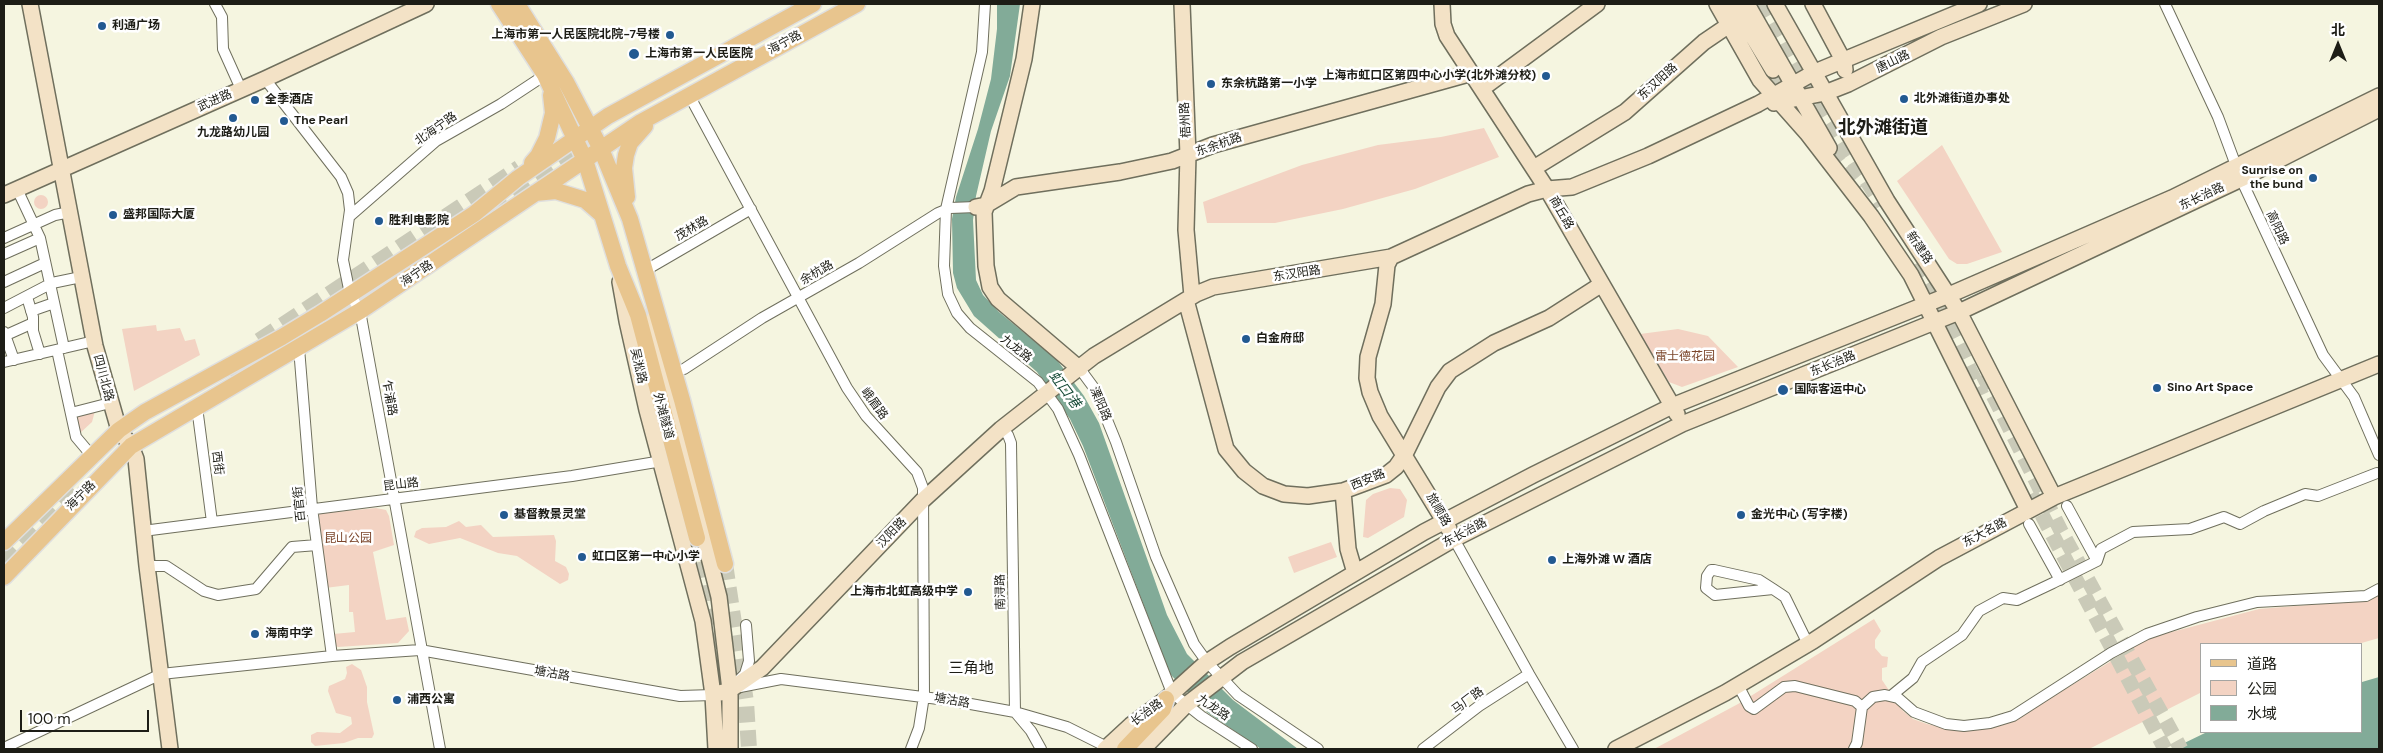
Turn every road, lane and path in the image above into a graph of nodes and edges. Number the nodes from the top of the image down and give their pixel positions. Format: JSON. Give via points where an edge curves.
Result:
{"nodes":[{"id":1,"x":30,"y":4,"type":"edge"},
{"id":2,"x":215,"y":4,"type":"edge"},
{"id":3,"x":426,"y":4,"type":"edge"},
{"id":4,"x":499,"y":4,"type":"edge"},
{"id":5,"x":517,"y":4,"type":"edge"},
{"id":6,"x":813,"y":4,"type":"edge"},
{"id":7,"x":857,"y":4,"type":"edge"},
{"id":8,"x":985,"y":4,"type":"edge"},
{"id":9,"x":1032,"y":4,"type":"edge"},
{"id":10,"x":1182,"y":4,"type":"edge"},
{"id":11,"x":1442,"y":4,"type":"edge"},
{"id":12,"x":1597,"y":4,"type":"edge"},
{"id":13,"x":1717,"y":4,"type":"edge"},
{"id":14,"x":1733,"y":4,"type":"edge"},
{"id":15,"x":1747,"y":4,"type":"edge"},
{"id":16,"x":1775,"y":4,"type":"edge"},
{"id":17,"x":1813,"y":4,"type":"edge"},
{"id":18,"x":1978,"y":4,"type":"edge"},
{"id":19,"x":2024,"y":4,"type":"edge"},
{"id":20,"x":2164,"y":4,"type":"edge"},
{"id":21,"x":1729,"y":25,"type":"junction"},
{"id":22,"x":1844,"y":62,"type":"junction"},
{"id":23,"x":1773,"y":70,"type":"tunnel mouth"},
{"id":24,"x":1815,"y":72,"type":"junction"},
{"id":25,"x":1472,"y":73,"type":"junction"},
{"id":26,"x":265,"y":79,"type":"junction"},
{"id":27,"x":547,"y":79,"type":"junction"},
{"id":28,"x":1792,"y":84,"type":"junction"},
{"id":29,"x":1848,"y":84,"type":"junction"},
{"id":30,"x":1483,"y":88,"type":"junction"},
{"id":31,"x":241,"y":90,"type":"junction"},
{"id":32,"x":1825,"y":93,"type":"junction"},
{"id":33,"x":688,"y":95,"type":"junction"},
{"id":34,"x":2379,"y":96,"type":"edge"},
{"id":35,"x":1801,"y":98,"type":"junction"},
{"id":36,"x":1777,"y":99,"type":"junction"},
{"id":37,"x":2379,"y":109,"type":"edge"},
{"id":38,"x":661,"y":110,"type":"junction"},
{"id":39,"x":590,"y":127,"type":"junction"},
{"id":40,"x":575,"y":138,"type":"junction"},
{"id":41,"x":601,"y":149,"type":"junction"},
{"id":42,"x":1188,"y":155,"type":"junction"},
{"id":43,"x":585,"y":160,"type":"junction"},
{"id":44,"x":63,"y":168,"type":"junction"},
{"id":45,"x":1534,"y":168,"type":"junction"},
{"id":46,"x":2239,"y":172,"type":"junction"},
{"id":47,"x":518,"y":178,"type":"junction"},
{"id":48,"x":1547,"y":189,"type":"junction"},
{"id":49,"x":10,"y":192,"type":"edge"},
{"id":50,"x":533,"y":193,"type":"junction"},
{"id":51,"x":976,"y":206,"type":"junction"},
{"id":52,"x":950,"y":208,"type":"junction"},
{"id":53,"x":751,"y":209,"type":"junction"},
{"id":54,"x":70,"y":212,"type":"junction"},
{"id":55,"x":602,"y":215,"type":"junction"},
{"id":56,"x":350,"y":216,"type":"junction"},
{"id":57,"x":1871,"y":216,"type":"junction"},
{"id":58,"x":630,"y":219,"type":"junction"},
{"id":59,"x":33,"y":224,"type":"junction"},
{"id":60,"x":4,"y":238,"type":"edge"},
{"id":61,"x":40,"y":238,"type":"junction"},
{"id":62,"x":4,"y":242,"type":"edge"},
{"id":63,"x":6,"y":253,"type":"edge"},
{"id":64,"x":1391,"y":257,"type":"junction"},
{"id":65,"x":46,"y":263,"type":"junction"},
{"id":66,"x":618,"y":266,"type":"junction"},
{"id":67,"x":646,"y":270,"type":"junction"},
{"id":68,"x":81,"y":276,"type":"junction"},
{"id":69,"x":4,"y":282,"type":"edge"},
{"id":70,"x":1602,"y":284,"type":"junction"},
{"id":71,"x":50,"y":285,"type":"junction"},
{"id":72,"x":350,"y":294,"type":"junction"},
{"id":73,"x":1949,"y":295,"type":"junction"},
{"id":74,"x":26,"y":297,"type":"junction"},
{"id":75,"x":799,"y":298,"type":"junction"},
{"id":76,"x":1189,"y":298,"type":"junction"},
{"id":77,"x":54,"y":303,"type":"junction"},
{"id":78,"x":653,"y":304,"type":"junction"},
{"id":79,"x":1926,"y":304,"type":"junction"},
{"id":80,"x":4,"y":308,"type":"edge"},
{"id":81,"x":31,"y":311,"type":"junction"},
{"id":82,"x":360,"y":311,"type":"junction"},
{"id":83,"x":1960,"y":312,"type":"junction"},
{"id":84,"x":1936,"y":322,"type":"junction"},
{"id":85,"x":33,"y":323,"type":"junction"},
{"id":86,"x":4,"y":335,"type":"edge"},
{"id":87,"x":94,"y":341,"type":"junction"},
{"id":88,"x":299,"y":348,"type":"junction"},
{"id":89,"x":61,"y":349,"type":"junction"},
{"id":90,"x":40,"y":354,"type":"junction"},
{"id":91,"x":14,"y":360,"type":"junction"},
{"id":92,"x":4,"y":362,"type":"edge"},
{"id":93,"x":2379,"y":364,"type":"edge"},
{"id":94,"x":684,"y":369,"type":"dead end"},
{"id":95,"x":2341,"y":380,"type":"junction"},
{"id":96,"x":1061,"y":382,"type":"junction"},
{"id":97,"x":110,"y":403,"type":"junction"},
{"id":98,"x":1672,"y":406,"type":"junction"},
{"id":99,"x":197,"y":407,"type":"junction"},
{"id":100,"x":71,"y":413,"type":"junction"},
{"id":101,"x":1682,"y":424,"type":"junction"},
{"id":102,"x":1001,"y":429,"type":"junction"},
{"id":103,"x":119,"y":430,"type":"junction"},
{"id":104,"x":131,"y":446,"type":"junction"},
{"id":105,"x":1405,"y":454,"type":"junction"},
{"id":106,"x":2379,"y":455,"type":"edge"},
{"id":107,"x":92,"y":456,"type":"junction"},
{"id":108,"x":662,"y":461,"type":"junction"},
{"id":109,"x":2377,"y":473,"type":"dead end"},
{"id":110,"x":1343,"y":491,"type":"junction"},
{"id":111,"x":2054,"y":497,"type":"junction"},
{"id":112,"x":394,"y":498,"type":"junction"},
{"id":113,"x":923,"y":500,"type":"junction"},
{"id":114,"x":2067,"y":506,"type":"dead end"},
{"id":115,"x":312,"y":508,"type":"junction"},
{"id":116,"x":2028,"y":517,"type":"junction"},
{"id":117,"x":1445,"y":521,"type":"junction"},
{"id":118,"x":212,"y":522,"type":"junction"},
{"id":119,"x":143,"y":531,"type":"junction"},
{"id":120,"x":697,"y":538,"type":"tunnel mouth"},
{"id":121,"x":1454,"y":539,"type":"junction"},
{"id":122,"x":4,"y":542,"type":"edge"},
{"id":123,"x":317,"y":545,"type":"junction"},
{"id":124,"x":2097,"y":560,"type":"junction"},
{"id":125,"x":725,"y":564,"type":"tunnel mouth"},
{"id":126,"x":147,"y":566,"type":"junction"},
{"id":127,"x":1355,"y":573,"type":"junction"},
{"id":128,"x":4,"y":577,"type":"edge"},
{"id":129,"x":2060,"y":580,"type":"junction"},
{"id":130,"x":1773,"y":589,"type":"junction"},
{"id":131,"x":2379,"y":589,"type":"edge"},
{"id":132,"x":746,"y":625,"type":"dead end"},
{"id":133,"x":1808,"y":644,"type":"junction"},
{"id":134,"x":420,"y":650,"type":"junction"},
{"id":135,"x":332,"y":656,"type":"junction"},
{"id":136,"x":1206,"y":664,"type":"junction"},
{"id":137,"x":161,"y":674,"type":"junction"},
{"id":138,"x":1528,"y":674,"type":"junction"},
{"id":139,"x":1219,"y":678,"type":"junction"},
{"id":140,"x":1738,"y":685,"type":"junction"},
{"id":141,"x":1177,"y":689,"type":"junction"},
{"id":142,"x":730,"y":690,"type":"junction"},
{"id":143,"x":713,"y":695,"type":"junction"},
{"id":144,"x":924,"y":696,"type":"junction"},
{"id":145,"x":1891,"y":696,"type":"junction"},
{"id":146,"x":1189,"y":702,"type":"junction"},
{"id":147,"x":1862,"y":707,"type":"junction"},
{"id":148,"x":1015,"y":712,"type":"junction"},
{"id":149,"x":4,"y":748,"type":"edge"},
{"id":150,"x":1106,"y":748,"type":"edge"},
{"id":151,"x":170,"y":749,"type":"edge"},
{"id":152,"x":440,"y":749,"type":"edge"},
{"id":153,"x":716,"y":749,"type":"edge"},
{"id":154,"x":730,"y":749,"type":"edge"},
{"id":155,"x":911,"y":749,"type":"edge"},
{"id":156,"x":1041,"y":749,"type":"edge"},
{"id":157,"x":1124,"y":749,"type":"edge"},
{"id":158,"x":1143,"y":749,"type":"edge"},
{"id":159,"x":1252,"y":749,"type":"edge"},
{"id":160,"x":1318,"y":749,"type":"edge"},
{"id":161,"x":1423,"y":749,"type":"edge"},
{"id":162,"x":1573,"y":749,"type":"edge"},
{"id":163,"x":1616,"y":749,"type":"edge"},
{"id":164,"x":1854,"y":749,"type":"edge"}],
"edges":[{"from":1,"to":44,"type":"main road","name":"四川北路"},
{"from":2,"to":31,"type":"street","via":[[222,17],[223,49]]},
{"from":3,"to":26,"type":"main road","name":"武进路"},
{"from":4,"to":27,"type":"main road","name":"吴淞路"},
{"from":5,"to":39,"type":"main road","name":"吴淞路"},
{"from":6,"to":39,"type":"main road","name":"海宁路"},
{"from":7,"to":33,"type":"main road","name":"海宁路"},
{"from":8,"to":52,"type":"street","name":"九龙路","via":[[982,52]]},
{"from":9,"to":51,"type":"main road","name":"溧阳路","via":[[1024,59],[992,191]]},
{"from":10,"to":42,"type":"main road","name":"梧州路"},
{"from":11,"to":25,"type":"main road","name":"商丘路","via":[[1444,30]]},
{"from":12,"to":30,"type":"main road"},
{"from":13,"to":21,"type":"main road","name":"新建路"},
{"from":14,"to":23,"type":"main road"},
{"from":15,"to":28,"type":"main road","name":"新建路"},
{"from":16,"to":24,"type":"main road","name":"新建路"},
{"from":17,"to":22,"type":"main road"},
{"from":18,"to":22,"type":"main road","name":"唐山路"},
{"from":19,"to":29,"type":"main road","name":"唐山路","via":[[1941,37]]},
{"from":20,"to":46,"type":"street","name":"高阳路","via":[[2218,117]]},
{"from":21,"to":36,"type":"main road","name":"新建路","via":[[1760,80]]},
{"from":21,"to":45,"type":"main road","name":"东汉阳路","via":[[1704,42],[1625,112]]},
{"from":22,"to":24,"type":"main road","name":"唐山路"},
{"from":22,"to":29,"type":"main road"},
{"from":24,"to":28,"type":"main road","name":"唐山路"},
{"from":24,"to":32,"type":"main road","name":"新建路"},
{"from":25,"to":30,"type":"main road","name":"商丘路"},
{"from":25,"to":42,"type":"main road","name":"东余杭路","via":[[1230,140]]},
{"from":26,"to":31,"type":"main road","name":"武进路"},
{"from":26,"to":56,"type":"street","name":"乍浦路","via":[[344,182],[350,199]]},
{"from":27,"to":40,"type":"main road","name":"吴淞路"},
{"from":27,"to":47,"type":"main road","via":[[553,113],[547,138],[538,156]]},
{"from":27,"to":56,"type":"street","name":"北海宁路","via":[[436,141]]},
{"from":28,"to":35,"type":"main road","name":"新建路"},
{"from":28,"to":36,"type":"main road","name":"唐山路"},
{"from":29,"to":32,"type":"main road","name":"唐山路"},
{"from":30,"to":45,"type":"main road","name":"商丘路"},
{"from":31,"to":44,"type":"main road","name":"武进路","via":[[90,159]]},
{"from":32,"to":35,"type":"main road","name":"唐山路"},
{"from":32,"to":73,"type":"main road","name":"新建路","via":[[1887,201]]},
{"from":33,"to":38,"type":"main road","name":"海宁路"},
{"from":33,"to":53,"type":"street","name":"峨眉路"},
{"from":34,"to":46,"type":"main road","name":"东长治路"},
{"from":35,"to":36,"type":"main road","name":"唐山路"},
{"from":35,"to":57,"type":"main road","name":"新建路"},
{"from":36,"to":48,"type":"main road","name":"唐山路","via":[[1758,104],[1580,184]]},
{"from":36,"to":57,"type":"main road","name":"新建路"},
{"from":37,"to":46,"type":"main road","name":"东长治路"},
{"from":38,"to":41,"type":"main road","name":"海宁路"},
{"from":38,"to":58,"type":"main road","via":[[636,135],[626,155],[625,180]]},
{"from":39,"to":40,"type":"main road","name":"海宁路"},
{"from":39,"to":41,"type":"main road","name":"吴淞路"},
{"from":40,"to":43,"type":"main road","name":"吴淞路"},
{"from":40,"to":47,"type":"main road","name":"海宁路"},
{"from":41,"to":43,"type":"main road","name":"海宁路"},
{"from":41,"to":58,"type":"main road","name":"吴淞路"},
{"from":42,"to":51,"type":"main road","name":"东余杭路","via":[[1135,170],[1016,188]]},
{"from":42,"to":76,"type":"main road","name":"梧州路","via":[[1186,230]]},
{"from":43,"to":50,"type":"main road","name":"海宁路"},
{"from":43,"to":55,"type":"main road","name":"吴淞路"},
{"from":44,"to":49,"type":"main road","name":"武进路"},
{"from":44,"to":54,"type":"main road","name":"四川北路"},
{"from":45,"to":48,"type":"main road","name":"商丘路"},
{"from":46,"to":73,"type":"main road","name":"东长治路"},
{"from":46,"to":83,"type":"main road","name":"东长治路"},
{"from":46,"to":95,"type":"street","name":"高阳路","via":[[2323,355]]},
{"from":47,"to":72,"type":"main road","name":"海宁路","via":[[474,214]]},
{"from":48,"to":64,"type":"main road","name":"东汉阳路","via":[[1528,194]]},
{"from":48,"to":70,"type":"main road","name":"商丘路"},
{"from":49,"to":59,"type":"street"},
{"from":50,"to":55,"type":"main road","via":[[556,191],[585,200]]},
{"from":50,"to":82,"type":"main road","name":"海宁路"},
{"from":51,"to":52,"type":"street"},
{"from":51,"to":96,"type":"main road","name":"溧阳路","via":[[984,218],[986,266],[994,293]]},
{"from":52,"to":75,"type":"street","name":"余杭路"},
{"from":52,"to":96,"type":"street","name":"九龙路","via":[[944,266],[952,304],[970,328],[1034,378]]},
{"from":53,"to":67,"type":"street","name":"茂林路"},
{"from":53,"to":75,"type":"street","name":"峨眉路"},
{"from":54,"to":59,"type":"street"},
{"from":54,"to":68,"type":"main road","name":"四川北路"},
{"from":55,"to":66,"type":"main road","name":"吴淞路"},
{"from":56,"to":72,"type":"street","name":"乍浦路","via":[[343,260]]},
{"from":57,"to":79,"type":"main road","name":"新建路","via":[[1911,275]]},
{"from":58,"to":67,"type":"main road","name":"吴淞路"},
{"from":59,"to":60,"type":"street"},
{"from":59,"to":61,"type":"street"},
{"from":61,"to":63,"type":"street"},
{"from":61,"to":65,"type":"street"},
{"from":62,"to":63,"type":"street"},
{"from":64,"to":76,"type":"main road","name":"东汉阳路","via":[[1213,288]]},
{"from":64,"to":105,"type":"main road","name":"旅顺路","via":[[1387,265],[1383,304],[1368,357],[1367,378],[1378,411]]},
{"from":65,"to":69,"type":"street"},
{"from":65,"to":71,"type":"street"},
{"from":66,"to":108,"type":"main road","name":"吴淞路","via":[[626,321]]},
{"from":66,"to":120,"type":"main road","name":"外滩隧道","via":[[638,316]]},
{"from":67,"to":78,"type":"main road","name":"吴淞路"},
{"from":68,"to":71,"type":"street"},
{"from":68,"to":87,"type":"main road","name":"四川北路"},
{"from":70,"to":98,"type":"main road","name":"商丘路"},
{"from":70,"to":105,"type":"main road","name":"西安路","via":[[1549,318],[1494,343],[1450,371],[1438,387]]},
{"from":71,"to":74,"type":"street"},
{"from":71,"to":77,"type":"street"},
{"from":72,"to":82,"type":"street","name":"乍浦路"},
{"from":72,"to":103,"type":"main road","name":"海宁路","via":[[282,337],[165,399]]},
{"from":73,"to":79,"type":"main road","name":"东长治路"},
{"from":73,"to":83,"type":"main road","name":"新建路"},
{"from":74,"to":80,"type":"street"},
{"from":74,"to":81,"type":"street"},
{"from":75,"to":94,"type":"street","name":"余杭路"},
{"from":75,"to":113,"type":"street","name":"峨眉路","via":[[857,404],[917,472],[923,488]]},
{"from":76,"to":96,"type":"main road","name":"东汉阳路","via":[[1094,356]]},
{"from":76,"to":110,"type":"main road","name":"西安路","via":[[1221,435],[1235,462],[1254,480],[1284,494],[1308,496]]},
{"from":77,"to":81,"type":"street"},
{"from":77,"to":89,"type":"street"},
{"from":78,"to":125,"type":"main road","name":"外滩隧道"},
{"from":78,"to":142,"type":"main road","name":"吴淞路","via":[[658,355],[719,597]]},
{"from":79,"to":84,"type":"main road","name":"新建路"},
{"from":79,"to":98,"type":"main road","name":"东长治路"},
{"from":81,"to":85,"type":"street"},
{"from":82,"to":88,"type":"main road","name":"海宁路"},
{"from":82,"to":112,"type":"street","name":"乍浦路"},
{"from":83,"to":84,"type":"main road","name":"东长治路"},
{"from":83,"to":111,"type":"main road","name":"新建路"},
{"from":84,"to":101,"type":"main road","name":"东长治路"},
{"from":84,"to":116,"type":"main road","name":"新建路"},
{"from":85,"to":86,"type":"street"},
{"from":85,"to":90,"type":"street"},
{"from":86,"to":91,"type":"street"},
{"from":87,"to":89,"type":"street"},
{"from":87,"to":97,"type":"main road","name":"四川北路"},
{"from":88,"to":99,"type":"main road","name":"海宁路"},
{"from":88,"to":115,"type":"street","name":"百官街"},
{"from":89,"to":90,"type":"street"},
{"from":89,"to":100,"type":"street"},
{"from":90,"to":91,"type":"street"},
{"from":91,"to":92,"type":"street"},
{"from":93,"to":95,"type":"main road","name":"东大名路"},
{"from":95,"to":106,"type":"street","name":"高阳路","via":[[2354,397]]},
{"from":95,"to":111,"type":"main road","name":"东大名路"},
{"from":96,"to":102,"type":"main road","name":"汉阳路"},
{"from":96,"to":136,"type":"street","name":"溧阳路","via":[[1094,388],[1172,598]]},
{"from":96,"to":141,"type":"street","name":"九龙路","via":[[1064,422]]},
{"from":97,"to":100,"type":"street"},
{"from":97,"to":103,"type":"main road","name":"四川北路"},
{"from":98,"to":101,"type":"main road","name":"商丘路"},
{"from":98,"to":117,"type":"main road","name":"东长治路"},
{"from":99,"to":104,"type":"main road","name":"海宁路"},
{"from":99,"to":118,"type":"street","name":"西街"},
{"from":100,"to":107,"type":"street","via":[[76,437]]},
{"from":101,"to":121,"type":"main road","name":"东长治路"},
{"from":102,"to":113,"type":"main road","name":"汉阳路"},
{"from":102,"to":148,"type":"street","name":"南浔路","via":[[1008,435],[1010,443]]},
{"from":103,"to":104,"type":"main road","name":"四川北路"},
{"from":103,"to":107,"type":"main road","name":"海宁路"},
{"from":104,"to":119,"type":"main road","name":"四川北路","via":[[136,459]]},
{"from":104,"to":128,"type":"main road","name":"海宁路"},
{"from":105,"to":110,"type":"main road","name":"西安路","via":[[1386,475]]},
{"from":105,"to":117,"type":"main road","name":"旅顺路"},
{"from":107,"to":122,"type":"main road","name":"海宁路"},
{"from":108,"to":112,"type":"street","name":"昆山路","via":[[572,476]]},
{"from":108,"to":143,"type":"main road","name":"吴淞路","via":[[703,621]]},
{"from":109,"to":124,"type":"street","via":[[2318,496],[2305,494],[2240,524],[2224,517],[2190,529],[2133,532],[2101,549]]},
{"from":110,"to":127,"type":"main road","via":[[1348,549]]},
{"from":111,"to":116,"type":"main road","name":"东大名路"},
{"from":112,"to":115,"type":"street","name":"昆山路"},
{"from":112,"to":134,"type":"street","name":"乍浦路"},
{"from":113,"to":142,"type":"main road","name":"汉阳路","via":[[773,657]]},
{"from":113,"to":144,"type":"street","name":"峨眉路"},
{"from":114,"to":124,"type":"street"},
{"from":115,"to":118,"type":"street","name":"昆山路"},
{"from":115,"to":123,"type":"street","name":"百官街"},
{"from":116,"to":129,"type":"street"},
{"from":116,"to":133,"type":"main road","name":"东大名路","via":[[1940,558]]},
{"from":117,"to":121,"type":"main road","name":"旅顺路"},
{"from":117,"to":127,"type":"main road","name":"东长治路"},
{"from":118,"to":119,"type":"street","name":"昆山路"},
{"from":119,"to":126,"type":"main road","name":"四川北路"},
{"from":121,"to":138,"type":"street","name":"旅顺路"},
{"from":121,"to":139,"type":"main road","name":"东长治路"},
{"from":123,"to":126,"type":"street","via":[[292,548],[256,589],[218,595],[204,591],[166,566]]},
{"from":123,"to":135,"type":"street","name":"百官街"},
{"from":124,"to":129,"type":"street"},
{"from":126,"to":137,"type":"main road","name":"四川北路"},
{"from":127,"to":136,"type":"main road","name":"东长治路"},
{"from":129,"to":145,"type":"street","via":[[2017,600],[2003,598],[1979,611],[1962,635],[1922,662],[1913,678]]},
{"from":130,"to":130,"type":"street","via":[[1759,580],[1714,570],[1707,576],[1706,588],[1714,595]]},
{"from":130,"to":133,"type":"street","via":[[1785,597]]},
{"from":131,"to":145,"type":"street","via":[[2366,596],[2257,602],[2197,616],[2147,634],[2111,653],[2013,716],[1990,723],[1946,724],[1914,712]]},
{"from":132,"to":142,"type":"street","via":[[748,668]]},
{"from":133,"to":140,"type":"main road","name":"东大名路"},
{"from":134,"to":135,"type":"street","name":"塘沽路"},
{"from":134,"to":143,"type":"street","name":"塘沽路","via":[[693,698]]},
{"from":134,"to":152,"type":"street","name":"乍浦路"},
{"from":135,"to":137,"type":"street","name":"塘沽路"},
{"from":136,"to":139,"type":"street","name":"溧阳路"},
{"from":136,"to":141,"type":"main road","name":"东长治路"},
{"from":137,"to":149,"type":"street","name":"塘沽路"},
{"from":137,"to":151,"type":"main road","name":"四川北路"},
{"from":138,"to":161,"type":"street","name":"马厂路"},
{"from":138,"to":162,"type":"street","name":"旅顺路"},
{"from":139,"to":146,"type":"main road","name":"长治路"},
{"from":139,"to":160,"type":"street","name":"溧阳路","via":[[1251,705]]},
{"from":140,"to":147,"type":"street","via":[[1754,709],[1784,687],[1795,686],[1855,701]]},
{"from":140,"to":163,"type":"main road","name":"东大名路"},
{"from":141,"to":146,"type":"street","name":"九龙路"},
{"from":141,"to":150,"type":"main road","name":"长治路"},
{"from":141,"to":157,"type":"main road","via":[[1163,709]]},
{"from":142,"to":143,"type":"main road","name":"塘沽路"},
{"from":142,"to":144,"type":"street","name":"塘沽路","via":[[781,680]]},
{"from":142,"to":154,"type":"main road","name":"吴淞路"},
{"from":143,"to":153,"type":"main road","name":"吴淞路"},
{"from":144,"to":148,"type":"street","name":"塘沽路"},
{"from":144,"to":155,"type":"street","name":"峨眉路","via":[[919,728]]},
{"from":145,"to":147,"type":"street","via":[[1873,697]]},
{"from":146,"to":158,"type":"main road","name":"长治路"},
{"from":146,"to":159,"type":"street","name":"九龙路"},
{"from":147,"to":164,"type":"street"},
{"from":148,"to":150,"type":"street","name":"塘沽路","via":[[1067,727]]},
{"from":148,"to":156,"type":"street"}]}
